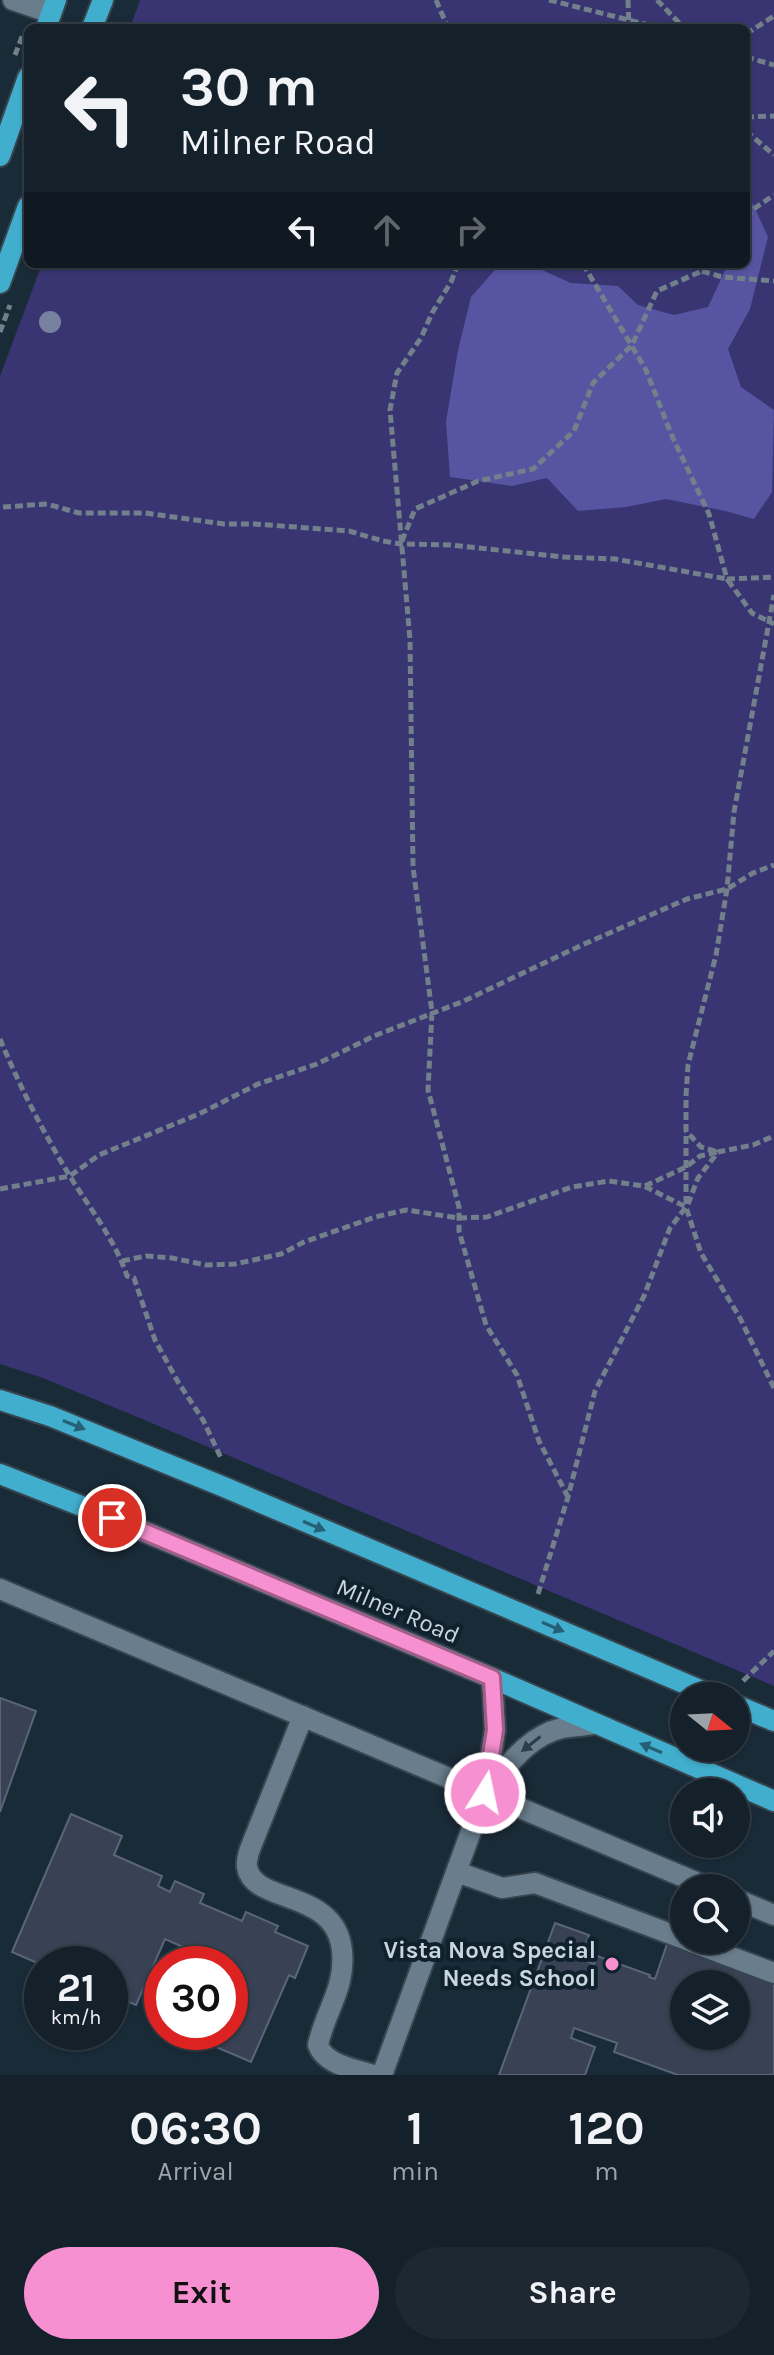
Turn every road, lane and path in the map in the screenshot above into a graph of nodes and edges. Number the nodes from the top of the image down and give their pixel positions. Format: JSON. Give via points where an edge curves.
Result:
{"nodes":[{"id":1,"x":103,"y":0,"type":"edge"},
{"id":2,"x":436,"y":0,"type":"edge"},
{"id":3,"x":549,"y":0,"type":"edge"},
{"id":4,"x":628,"y":0,"type":"edge"},
{"id":5,"x":657,"y":0,"type":"edge"},
{"id":6,"x":774,"y":16,"type":"edge"},
{"id":7,"x":630,"y":19,"type":"junction"},
{"id":8,"x":94,"y":24,"type":"edge"},
{"id":9,"x":446,"y":24,"type":"edge"},
{"id":10,"x":629,"y":24,"type":"edge"},
{"id":11,"x":647,"y":24,"type":"edge"},
{"id":12,"x":680,"y":24,"type":"edge"},
{"id":13,"x":750,"y":31,"type":"edge"},
{"id":14,"x":24,"y":40,"type":"edge"},
{"id":15,"x":750,"y":58,"type":"edge"},
{"id":16,"x":14,"y":59,"type":"dead end"},
{"id":17,"x":774,"y":65,"type":"edge"},
{"id":18,"x":24,"y":88,"type":"edge"},
{"id":19,"x":774,"y":116,"type":"edge"},
{"id":20,"x":750,"y":117,"type":"edge"},
{"id":21,"x":750,"y":134,"type":"edge"},
{"id":22,"x":774,"y":155,"type":"edge"},
{"id":23,"x":0,"y":156,"type":"edge"},
{"id":24,"x":774,"y":195,"type":"edge"},
{"id":25,"x":750,"y":214,"type":"edge"},
{"id":26,"x":24,"y":217,"type":"edge"},
{"id":27,"x":456,"y":268,"type":"edge"},
{"id":28,"x":585,"y":268,"type":"edge"},
{"id":29,"x":704,"y":268,"type":"edge"},
{"id":30,"x":702,"y":271,"type":"junction"},
{"id":31,"x":774,"y":281,"type":"edge"},
{"id":32,"x":0,"y":283,"type":"edge"},
{"id":33,"x":632,"y":345,"type":"junction"},
{"id":34,"x":3,"y":507,"type":"dead end"},
{"id":35,"x":401,"y":544,"type":"junction"},
{"id":36,"x":774,"y":577,"type":"edge"},
{"id":37,"x":727,"y":579,"type":"junction"},
{"id":38,"x":774,"y":595,"type":"edge"},
{"id":39,"x":772,"y":624,"type":"edge"},
{"id":40,"x":774,"y":865,"type":"edge"},
{"id":41,"x":727,"y":889,"type":"junction"},
{"id":42,"x":432,"y":1012,"type":"junction"},
{"id":43,"x":0,"y":1039,"type":"edge"},
{"id":44,"x":686,"y":1131,"type":"junction"},
{"id":45,"x":774,"y":1136,"type":"edge"},
{"id":46,"x":718,"y":1152,"type":"junction"},
{"id":47,"x":686,"y":1167,"type":"junction"},
{"id":48,"x":70,"y":1176,"type":"junction"},
{"id":49,"x":644,"y":1186,"type":"junction"},
{"id":50,"x":0,"y":1189,"type":"edge"},
{"id":51,"x":686,"y":1207,"type":"junction"},
{"id":52,"x":459,"y":1218,"type":"junction"},
{"id":53,"x":122,"y":1261,"type":"junction"},
{"id":54,"x":774,"y":1388,"type":"edge"},
{"id":55,"x":0,"y":1400,"type":"edge"},
{"id":56,"x":222,"y":1460,"type":"dead end"},
{"id":57,"x":0,"y":1474,"type":"edge"},
{"id":58,"x":568,"y":1497,"type":"junction"},
{"id":59,"x":0,"y":1589,"type":"edge"},
{"id":60,"x":538,"y":1594,"type":"dead end"},
{"id":61,"x":774,"y":1651,"type":"edge"},
{"id":62,"x":492,"y":1678,"type":"junction"},
{"id":63,"x":743,"y":1681,"type":"dead end"},
{"id":64,"x":681,"y":1682,"type":"edge"},
{"id":65,"x":750,"y":1711,"type":"edge"},
{"id":66,"x":303,"y":1716,"type":"junction"},
{"id":67,"x":774,"y":1721,"type":"edge"},
{"id":68,"x":594,"y":1724,"type":"junction"},
{"id":69,"x":485,"y":1793,"type":"junction"},
{"id":70,"x":774,"y":1801,"type":"edge"},
{"id":71,"x":457,"y":1872,"type":"junction"},
{"id":72,"x":677,"y":1874,"type":"edge"},
{"id":73,"x":750,"y":1905,"type":"edge"},
{"id":74,"x":774,"y":1915,"type":"edge"},
{"id":75,"x":670,"y":1934,"type":"edge"},
{"id":76,"x":723,"y":1954,"type":"edge"},
{"id":77,"x":774,"y":1973,"type":"edge"},
{"id":78,"x":373,"y":2075,"type":"edge"},
{"id":79,"x":382,"y":2075,"type":"edge"}],
"edges":[{"from":1,"to":8,"type":"main road"},
{"from":2,"to":9,"type":"path"},
{"from":3,"to":7,"type":"path"},
{"from":4,"to":7,"type":"path"},
{"from":5,"to":12,"type":"path"},
{"from":6,"to":13,"type":"path"},
{"from":7,"to":10,"type":"path"},
{"from":7,"to":11,"type":"path"},
{"from":14,"to":16,"type":"path"},
{"from":15,"to":17,"type":"path"},
{"from":18,"to":23,"type":"main road"},
{"from":19,"to":20,"type":"path"},
{"from":21,"to":22,"type":"path"},
{"from":24,"to":25,"type":"path"},
{"from":26,"to":32,"type":"main road"},
{"from":27,"to":35,"type":"path","via":[[397,373],[390,410]]},
{"from":28,"to":33,"type":"path"},
{"from":29,"to":30,"type":"path"},
{"from":30,"to":31,"type":"path"},
{"from":30,"to":33,"type":"path","via":[[657,291]]},
{"from":33,"to":35,"type":"path","via":[[593,383],[574,431],[533,469],[478,481],[415,509]]},
{"from":33,"to":37,"type":"path","via":[[709,514]]},
{"from":34,"to":35,"type":"path","via":[[47,504],[79,513],[145,513],[224,524],[349,531]]},
{"from":35,"to":37,"type":"path","via":[[615,559]]},
{"from":35,"to":42,"type":"path","via":[[410,640],[413,867]]},
{"from":36,"to":37,"type":"path"},
{"from":37,"to":39,"type":"path","via":[[752,613]]},
{"from":38,"to":39,"type":"path"},
{"from":39,"to":41,"type":"path","via":[[734,812]]},
{"from":40,"to":41,"type":"path"},
{"from":41,"to":42,"type":"path","via":[[687,899]]},
{"from":41,"to":44,"type":"path","via":[[688,1065]]},
{"from":42,"to":48,"type":"path","via":[[99,1155]]},
{"from":42,"to":52,"type":"path","via":[[428,1090]]},
{"from":43,"to":48,"type":"path"},
{"from":44,"to":46,"type":"path","via":[[701,1147]]},
{"from":44,"to":47,"type":"path"},
{"from":45,"to":46,"type":"path"},
{"from":46,"to":47,"type":"path","via":[[700,1156]]},
{"from":46,"to":51,"type":"path","via":[[698,1178]]},
{"from":47,"to":49,"type":"path"},
{"from":47,"to":51,"type":"path"},
{"from":48,"to":50,"type":"path"},
{"from":48,"to":53,"type":"path"},
{"from":49,"to":51,"type":"path"},
{"from":49,"to":52,"type":"path","via":[[609,1181],[572,1187],[487,1217]]},
{"from":51,"to":54,"type":"path","via":[[701,1253]]},
{"from":51,"to":58,"type":"path","via":[[670,1228],[644,1296],[595,1391]]},
{"from":52,"to":53,"type":"path","via":[[406,1210],[349,1225],[281,1254],[235,1264],[146,1256]]},
{"from":52,"to":58,"type":"path","via":[[486,1325],[517,1375],[539,1441]]},
{"from":53,"to":56,"type":"path","via":[[127,1276],[134,1278],[155,1340]]},
{"from":55,"to":64,"type":"main road","name":"Milner Road","one_way":true,"via":[[224,1487]]},
{"from":57,"to":62,"type":"main road","name":"Milner Road"},
{"from":58,"to":60,"type":"path"},
{"from":59,"to":66,"type":"street"},
{"from":61,"to":63,"type":"path"},
{"from":62,"to":68,"type":"main road","name":"Milner Road"},
{"from":62,"to":69,"type":"street","via":[[495,1730]]},
{"from":65,"to":67,"type":"main road"},
{"from":66,"to":69,"type":"street"},
{"from":66,"to":78,"type":"street","via":[[258,1825],[247,1870],[266,1888],[333,1922],[342,1949],[341,1985],[318,2045],[334,2062]]},
{"from":68,"to":69,"type":"street","one_way":true,"via":[[562,1728],[530,1742]]},
{"from":70,"to":68,"type":"main road","name":"Milner Road","one_way":true},
{"from":69,"to":71,"type":"street"},
{"from":69,"to":72,"type":"street"},
{"from":71,"to":75,"type":"street","via":[[502,1888],[535,1883]]},
{"from":71,"to":79,"type":"street"},
{"from":73,"to":74,"type":"street"},
{"from":76,"to":77,"type":"street"}]}
